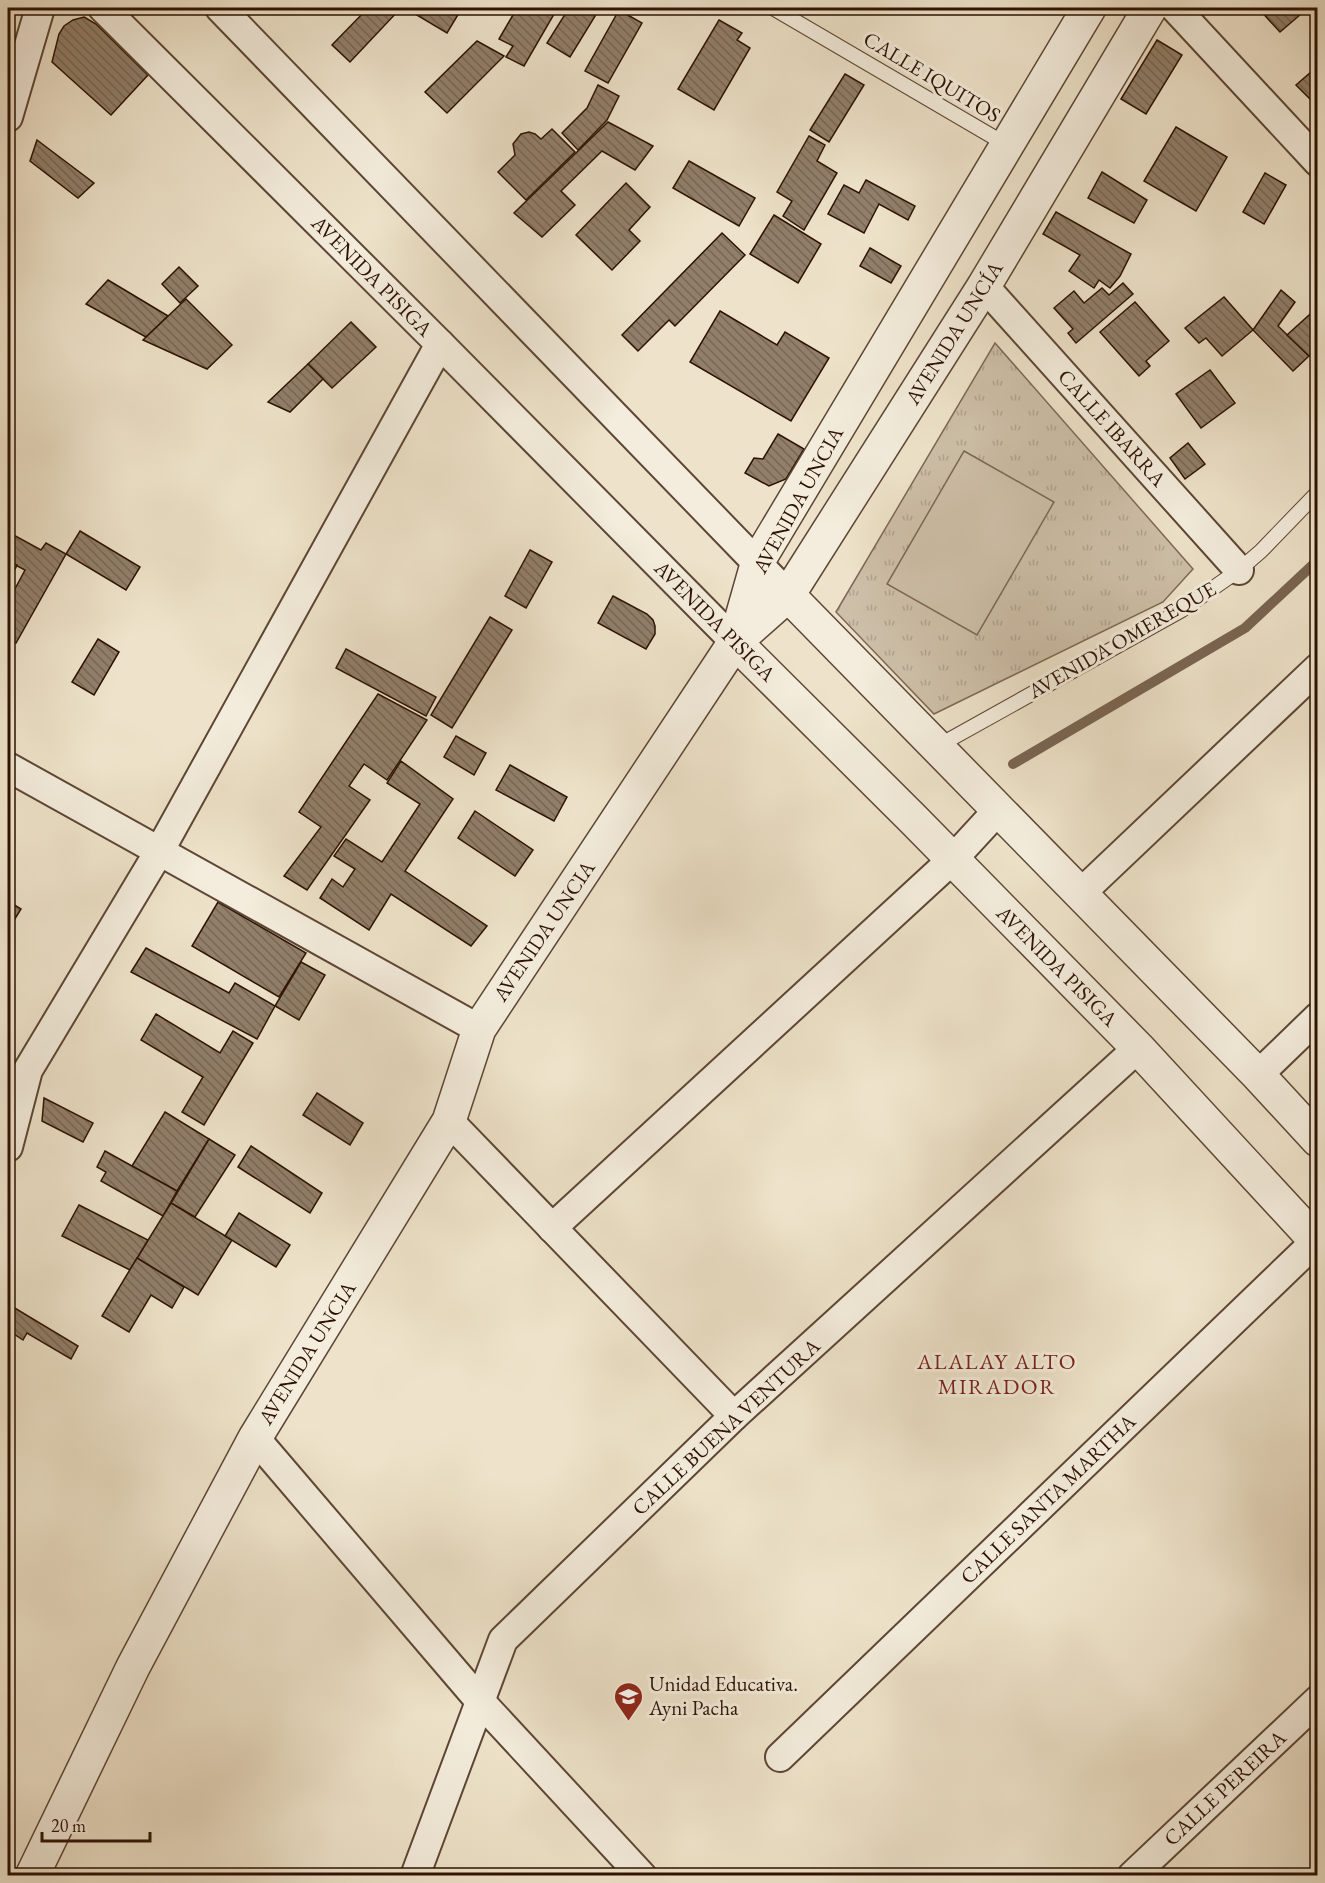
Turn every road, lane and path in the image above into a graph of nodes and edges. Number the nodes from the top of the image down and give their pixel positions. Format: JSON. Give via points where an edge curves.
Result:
{"nodes":[{"id":1,"x":40,"y":8,"type":"edge"},
{"id":2,"x":103,"y":8,"type":"edge"},
{"id":3,"x":220,"y":8,"type":"edge"},
{"id":4,"x":774,"y":8,"type":"edge"},
{"id":5,"x":1089,"y":8,"type":"edge"},
{"id":6,"x":1150,"y":8,"type":"edge"},
{"id":7,"x":1175,"y":8,"type":"edge"},
{"id":8,"x":8,"y":117,"type":"edge"},
{"id":9,"x":1007,"y":146,"type":"junction"},
{"id":10,"x":1317,"y":162,"type":"edge"},
{"id":11,"x":984,"y":286,"type":"junction"},
{"id":12,"x":440,"y":344,"type":"junction"},
{"id":13,"x":1317,"y":492,"type":"edge"},
{"id":14,"x":758,"y":561,"type":"junction"},
{"id":15,"x":1239,"y":570,"type":"junction"},
{"id":16,"x":788,"y":595,"type":"junction"},
{"id":17,"x":735,"y":642,"type":"junction"},
{"id":18,"x":1317,"y":668,"type":"edge"},
{"id":19,"x":938,"y":746,"type":"junction"},
{"id":20,"x":8,"y":767,"type":"edge"},
{"id":21,"x":999,"y":809,"type":"junction"},
{"id":22,"x":160,"y":850,"type":"junction"},
{"id":23,"x":953,"y":860,"type":"junction"},
{"id":24,"x":1081,"y":893,"type":"junction"},
{"id":25,"x":1317,"y":1017,"type":"edge"},
{"id":26,"x":479,"y":1029,"type":"junction"},
{"id":27,"x":1138,"y":1048,"type":"junction"},
{"id":28,"x":18,"y":1075,"type":"edge"},
{"id":29,"x":1258,"y":1075,"type":"junction"},
{"id":30,"x":449,"y":1122,"type":"junction"},
{"id":31,"x":1317,"y":1140,"type":"edge"},
{"id":32,"x":8,"y":1147,"type":"edge"},
{"id":33,"x":552,"y":1228,"type":"junction"},
{"id":34,"x":1317,"y":1242,"type":"edge"},
{"id":35,"x":734,"y":1416,"type":"junction"},
{"id":36,"x":255,"y":1438,"type":"junction"},
{"id":37,"x":479,"y":1700,"type":"junction"},
{"id":38,"x":1317,"y":1700,"type":"edge"},
{"id":39,"x":780,"y":1757,"type":"dead end"},
{"id":40,"x":32,"y":1875,"type":"edge"},
{"id":41,"x":415,"y":1875,"type":"edge"},
{"id":42,"x":642,"y":1875,"type":"edge"},
{"id":43,"x":1131,"y":1875,"type":"edge"}],
"edges":[{"from":1,"to":8,"type":"street"},
{"from":2,"to":12,"type":"street","name":"AVENIDA PISIGA"},
{"from":3,"to":14,"type":"street"},
{"from":4,"to":9,"type":"lane","name":"CALLE IQUITOS"},
{"from":5,"to":9,"type":"street","name":"AVENIDA UNCIA"},
{"from":6,"to":11,"type":"street","name":"AVENIDA UNCÍA"},
{"from":7,"to":10,"type":"street"},
{"from":9,"to":14,"type":"street","name":"AVENIDA UNCIA"},
{"from":11,"to":15,"type":"street","name":"CALLE IBARRA"},
{"from":11,"to":16,"type":"street","name":"AVENIDA UNCÍA"},
{"from":12,"to":17,"type":"street","name":"AVENIDA PISIGA"},
{"from":12,"to":22,"type":"street"},
{"from":13,"to":15,"type":"lane","name":"AVENIDA OMEREQUE"},
{"from":14,"to":16,"type":"street"},
{"from":14,"to":17,"type":"street","name":"AVENIDA UNCIA"},
{"from":15,"to":19,"type":"lane","name":"AVENIDA OMEREQUE","via":[[1182,610]]},
{"from":16,"to":17,"type":"street","name":"AVENIDA UNCÍA"},
{"from":16,"to":19,"type":"street"},
{"from":17,"to":23,"type":"street","name":"AVENIDA PISIGA"},
{"from":17,"to":26,"type":"street","name":"AVENIDA UNCIA"},
{"from":18,"to":24,"type":"street"},
{"from":19,"to":21,"type":"street"},
{"from":20,"to":22,"type":"street"},
{"from":21,"to":23,"type":"street"},
{"from":21,"to":24,"type":"street"},
{"from":22,"to":26,"type":"street"},
{"from":22,"to":28,"type":"street"},
{"from":23,"to":27,"type":"street","name":"AVENIDA PISIGA"},
{"from":23,"to":33,"type":"street"},
{"from":24,"to":29,"type":"street"},
{"from":25,"to":29,"type":"street"},
{"from":26,"to":30,"type":"street","name":"AVENIDA UNCIA"},
{"from":27,"to":34,"type":"street","name":"AVENIDA PISIGA"},
{"from":27,"to":35,"type":"street","name":"CALLE BUENA VENTURA"},
{"from":28,"to":32,"type":"street"},
{"from":29,"to":31,"type":"street"},
{"from":30,"to":33,"type":"street"},
{"from":30,"to":36,"type":"street","name":"AVENIDA UNCIA"},
{"from":33,"to":35,"type":"street"},
{"from":34,"to":39,"type":"street","name":"CALLE SANTA MARTHA"},
{"from":35,"to":37,"type":"street","name":"CALLE BUENA VENTURA","via":[[503,1640]]},
{"from":36,"to":37,"type":"street"},
{"from":36,"to":40,"type":"street","name":"AVENIDA UNCIA","via":[[133,1667]]},
{"from":37,"to":41,"type":"street","name":"CALLE BUENA VENTURA"},
{"from":37,"to":42,"type":"street"},
{"from":38,"to":43,"type":"street","name":"CALLE PEREIRA"}]}
